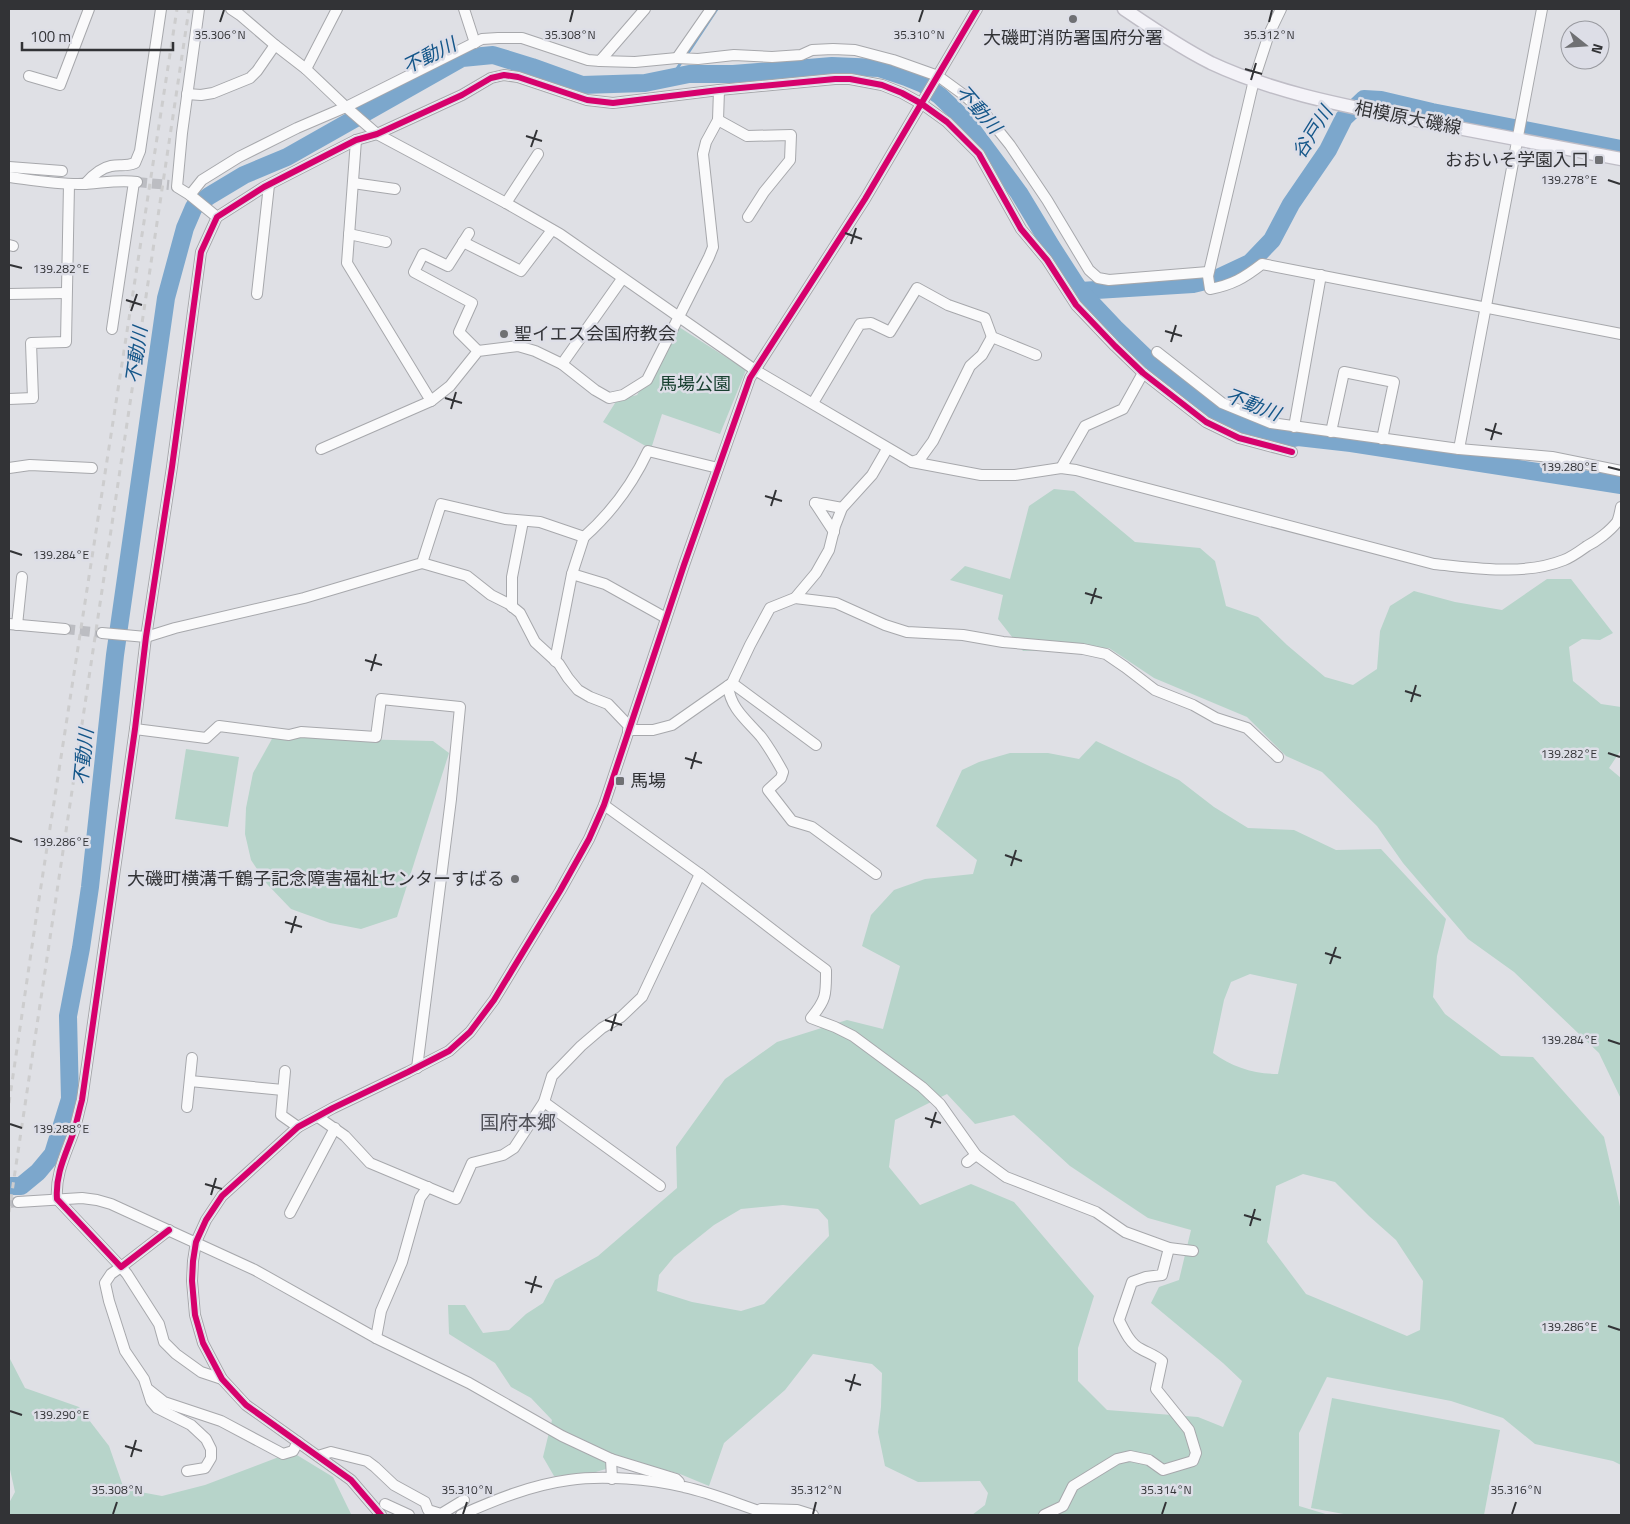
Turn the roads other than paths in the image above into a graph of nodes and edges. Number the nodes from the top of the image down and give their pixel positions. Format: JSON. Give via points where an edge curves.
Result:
{"nodes":[{"id":1,"x":89,"y":9,"type":"edge"},
{"id":2,"x":161,"y":9,"type":"edge"},
{"id":3,"x":199,"y":9,"type":"edge"},
{"id":4,"x":231,"y":9,"type":"edge"},
{"id":5,"x":337,"y":9,"type":"edge"},
{"id":6,"x":464,"y":9,"type":"edge"},
{"id":7,"x":645,"y":9,"type":"edge"},
{"id":8,"x":711,"y":9,"type":"edge"},
{"id":9,"x":977,"y":9,"type":"edge"},
{"id":10,"x":1124,"y":9,"type":"edge"},
{"id":11,"x":1281,"y":9,"type":"edge"},
{"id":12,"x":1542,"y":9,"type":"edge"},
{"id":13,"x":475,"y":43,"type":"junction"},
{"id":14,"x":274,"y":45,"type":"junction"},
{"id":15,"x":677,"y":58,"type":"junction"},
{"id":16,"x":600,"y":61,"type":"junction"},
{"id":17,"x":306,"y":69,"type":"junction"},
{"id":18,"x":29,"y":76,"type":"dead end"},
{"id":19,"x":937,"y":78,"type":"junction"},
{"id":20,"x":1254,"y":80,"type":"junction"},
{"id":21,"x":719,"y":90,"type":"junction"},
{"id":22,"x":187,"y":94,"type":"junction"},
{"id":23,"x":924,"y":101,"type":"junction"},
{"id":24,"x":346,"y":107,"type":"junction"},
{"id":25,"x":718,"y":120,"type":"junction"},
{"id":26,"x":377,"y":134,"type":"junction"},
{"id":27,"x":1518,"y":134,"type":"junction"},
{"id":28,"x":356,"y":140,"type":"junction"},
{"id":29,"x":538,"y":154,"type":"dead end"},
{"id":30,"x":1621,"y":159,"type":"edge"},
{"id":31,"x":9,"y":167,"type":"edge"},
{"id":32,"x":62,"y":171,"type":"dead end"},
{"id":33,"x":9,"y":177,"type":"edge"},
{"id":34,"x":353,"y":183,"type":"junction"},
{"id":35,"x":69,"y":184,"type":"junction"},
{"id":36,"x":85,"y":184,"type":"junction"},
{"id":37,"x":9,"y":185,"type":"edge"},
{"id":38,"x":269,"y":185,"type":"junction"},
{"id":39,"x":395,"y":188,"type":"dead end"},
{"id":40,"x":190,"y":195,"type":"junction"},
{"id":41,"x":506,"y":203,"type":"junction"},
{"id":42,"x":217,"y":217,"type":"junction"},
{"id":43,"x":748,"y":217,"type":"dead end"},
{"id":44,"x":552,"y":230,"type":"junction"},
{"id":45,"x":349,"y":234,"type":"junction"},
{"id":46,"x":386,"y":242,"type":"dead end"},
{"id":47,"x":1208,"y":274,"type":"junction"},
{"id":48,"x":1321,"y":275,"type":"junction"},
{"id":49,"x":622,"y":279,"type":"junction"},
{"id":50,"x":66,"y":293,"type":"junction"},
{"id":51,"x":9,"y":294,"type":"edge"},
{"id":52,"x":256,"y":294,"type":"dead end"},
{"id":53,"x":1487,"y":308,"type":"junction"},
{"id":54,"x":678,"y":317,"type":"junction"},
{"id":55,"x":112,"y":329,"type":"dead end"},
{"id":56,"x":1621,"y":334,"type":"edge"},
{"id":57,"x":992,"y":337,"type":"junction"},
{"id":58,"x":478,"y":351,"type":"junction"},
{"id":59,"x":1157,"y":352,"type":"dead end"},
{"id":60,"x":1036,"y":355,"type":"dead end"},
{"id":61,"x":562,"y":364,"type":"junction"},
{"id":62,"x":755,"y":370,"type":"junction"},
{"id":63,"x":1143,"y":373,"type":"junction"},
{"id":64,"x":9,"y":399,"type":"edge"},
{"id":65,"x":431,"y":401,"type":"junction"},
{"id":66,"x":813,"y":403,"type":"junction"},
{"id":67,"x":1294,"y":427,"type":"junction"},
{"id":68,"x":1331,"y":432,"type":"junction"},
{"id":69,"x":1382,"y":439,"type":"junction"},
{"id":70,"x":321,"y":449,"type":"dead end"},
{"id":71,"x":887,"y":449,"type":"junction"},
{"id":72,"x":1459,"y":449,"type":"junction"},
{"id":73,"x":1292,"y":452,"type":"dead end"},
{"id":74,"x":912,"y":462,"type":"junction"},
{"id":75,"x":9,"y":468,"type":"edge"},
{"id":76,"x":92,"y":468,"type":"dead end"},
{"id":77,"x":718,"y":468,"type":"junction"},
{"id":78,"x":1061,"y":468,"type":"junction"},
{"id":79,"x":1621,"y":471,"type":"edge"},
{"id":80,"x":1621,"y":507,"type":"edge"},
{"id":81,"x":842,"y":508,"type":"junction"},
{"id":82,"x":523,"y":521,"type":"junction"},
{"id":83,"x":834,"y":532,"type":"junction"},
{"id":84,"x":584,"y":537,"type":"junction"},
{"id":85,"x":422,"y":563,"type":"junction"},
{"id":86,"x":572,"y":574,"type":"junction"},
{"id":87,"x":22,"y":577,"type":"dead end"},
{"id":88,"x":795,"y":598,"type":"junction"},
{"id":89,"x":512,"y":607,"type":"junction"},
{"id":90,"x":666,"y":618,"type":"junction"},
{"id":91,"x":13,"y":624,"type":"edge"},
{"id":92,"x":65,"y":629,"type":"tunnel mouth"},
{"id":93,"x":102,"y":633,"type":"tunnel mouth"},
{"id":94,"x":146,"y":637,"type":"junction"},
{"id":95,"x":555,"y":661,"type":"junction"},
{"id":96,"x":730,"y":685,"type":"junction"},
{"id":97,"x":628,"y":728,"type":"junction"},
{"id":98,"x":135,"y":729,"type":"junction"},
{"id":99,"x":816,"y":745,"type":"dead end"},
{"id":100,"x":1278,"y":757,"type":"dead end"},
{"id":101,"x":604,"y":806,"type":"junction"},
{"id":102,"x":700,"y":874,"type":"junction"},
{"id":103,"x":876,"y":874,"type":"dead end"},
{"id":104,"x":192,"y":1058,"type":"dead end"},
{"id":105,"x":417,"y":1068,"type":"junction"},
{"id":106,"x":285,"y":1072,"type":"dead end"},
{"id":107,"x":190,"y":1081,"type":"junction"},
{"id":108,"x":283,"y":1090,"type":"junction"},
{"id":109,"x":544,"y":1102,"type":"junction"},
{"id":110,"x":187,"y":1107,"type":"dead end"},
{"id":111,"x":318,"y":1117,"type":"junction"},
{"id":112,"x":298,"y":1127,"type":"junction"},
{"id":113,"x":335,"y":1128,"type":"junction"},
{"id":114,"x":976,"y":1155,"type":"junction"},
{"id":115,"x":967,"y":1162,"type":"dead end"},
{"id":116,"x":660,"y":1186,"type":"dead end"},
{"id":117,"x":428,"y":1187,"type":"junction"},
{"id":118,"x":57,"y":1199,"type":"junction"},
{"id":119,"x":18,"y":1202,"type":"tunnel mouth"},
{"id":120,"x":290,"y":1213,"type":"dead end"},
{"id":121,"x":168,"y":1230,"type":"junction"},
{"id":122,"x":196,"y":1242,"type":"junction"},
{"id":123,"x":1169,"y":1248,"type":"junction"},
{"id":124,"x":1193,"y":1251,"type":"dead end"},
{"id":125,"x":121,"y":1267,"type":"junction"},
{"id":126,"x":376,"y":1338,"type":"junction"},
{"id":127,"x":222,"y":1379,"type":"junction"},
{"id":128,"x":149,"y":1390,"type":"junction"},
{"id":129,"x":298,"y":1442,"type":"junction"},
{"id":130,"x":318,"y":1456,"type":"junction"},
{"id":131,"x":612,"y":1459,"type":"junction"},
{"id":132,"x":187,"y":1471,"type":"dead end"},
{"id":133,"x":612,"y":1479,"type":"junction"},
{"id":134,"x":686,"y":1487,"type":"junction"},
{"id":135,"x":464,"y":1500,"type":"dead end"},
{"id":136,"x":385,"y":1504,"type":"dead end"},
{"id":137,"x":750,"y":1508,"type":"junction"},
{"id":138,"x":381,"y":1515,"type":"edge"},
{"id":139,"x":409,"y":1515,"type":"edge"},
{"id":140,"x":461,"y":1515,"type":"edge"},
{"id":141,"x":771,"y":1515,"type":"edge"},
{"id":142,"x":813,"y":1515,"type":"edge"},
{"id":143,"x":1044,"y":1515,"type":"edge"}],
"edges":[{"from":1,"to":18,"type":"street","via":[[60,85]]},
{"from":2,"to":36,"type":"street","via":[[140,151],[135,163],[111,166],[90,177]]},
{"from":3,"to":22,"type":"street"},
{"from":4,"to":14,"type":"street"},
{"from":5,"to":17,"type":"street"},
{"from":6,"to":13,"type":"street"},
{"from":7,"to":16,"type":"street"},
{"from":8,"to":15,"type":"street"},
{"from":9,"to":19,"type":"street"},
{"from":10,"to":20,"type":"main road","name":"相模原大磯線","via":[[1201,57]]},
{"from":11,"to":20,"type":"street"},
{"from":12,"to":27,"type":"street"},
{"from":13,"to":16,"type":"street","via":[[482,39],[522,38]]},
{"from":13,"to":24,"type":"street"},
{"from":14,"to":17,"type":"street"},
{"from":14,"to":22,"type":"street","via":[[250,78],[212,93]]},
{"from":15,"to":16,"type":"street"},
{"from":15,"to":19,"type":"street","via":[[772,57],[801,55],[812,50],[855,50]]},
{"from":17,"to":24,"type":"street"},
{"from":19,"to":23,"type":"street"},
{"from":19,"to":47,"type":"street","via":[[964,95],[986,115],[1047,200],[1089,270],[1098,278]]},
{"from":20,"to":27,"type":"main road","name":"相模原大磯線","via":[[1363,109]]},
{"from":20,"to":47,"type":"street"},
{"from":21,"to":23,"type":"street","via":[[850,79]]},
{"from":21,"to":25,"type":"street"},
{"from":21,"to":26,"type":"street","via":[[613,103],[587,100],[504,75],[491,78]]},
{"from":22,"to":40,"type":"street","via":[[173,186]]},
{"from":23,"to":62,"type":"street"},
{"from":23,"to":63,"type":"street","via":[[978,154],[1022,229],[1076,305]]},
{"from":24,"to":26,"type":"street"},
{"from":24,"to":40,"type":"street","via":[[216,170]]},
{"from":25,"to":43,"type":"street","via":[[747,136],[791,135],[790,160]]},
{"from":25,"to":54,"type":"street","via":[[703,154],[712,247]]},
{"from":26,"to":28,"type":"street"},
{"from":26,"to":41,"type":"street"},
{"from":27,"to":30,"type":"main road","name":"相模原大磯線"},
{"from":27,"to":53,"type":"street"},
{"from":28,"to":34,"type":"street"},
{"from":28,"to":38,"type":"street"},
{"from":29,"to":41,"type":"street"},
{"from":31,"to":32,"type":"street"},
{"from":33,"to":35,"type":"street"},
{"from":33,"to":37,"type":"street"},
{"from":34,"to":39,"type":"street"},
{"from":34,"to":45,"type":"street"},
{"from":35,"to":36,"type":"street"},
{"from":35,"to":50,"type":"street"},
{"from":36,"to":55,"type":"street","via":[[135,182]]},
{"from":38,"to":42,"type":"street"},
{"from":38,"to":52,"type":"street"},
{"from":40,"to":42,"type":"street"},
{"from":41,"to":44,"type":"street"},
{"from":42,"to":94,"type":"street","via":[[201,252]]},
{"from":44,"to":49,"type":"street"},
{"from":44,"to":58,"type":"street","via":[[521,271],[466,237],[448,266],[423,254],[414,272],[472,303],[459,332]]},
{"from":45,"to":46,"type":"street"},
{"from":45,"to":65,"type":"street","via":[[348,263]]},
{"from":47,"to":48,"type":"street","via":[[1210,289],[1228,286],[1262,264]]},
{"from":48,"to":53,"type":"street"},
{"from":48,"to":67,"type":"street"},
{"from":49,"to":54,"type":"street"},
{"from":49,"to":61,"type":"street"},
{"from":50,"to":51,"type":"street"},
{"from":50,"to":64,"type":"street","via":[[66,342],[31,343],[33,398]]},
{"from":53,"to":56,"type":"street"},
{"from":53,"to":72,"type":"street"},
{"from":54,"to":61,"type":"street","via":[[647,380],[623,395],[609,398]]},
{"from":54,"to":62,"type":"street"},
{"from":57,"to":60,"type":"street"},
{"from":57,"to":66,"type":"street","via":[[985,318],[948,305],[917,288],[890,332],[871,323],[860,324]]},
{"from":57,"to":74,"type":"street","via":[[982,355],[970,366],[933,441],[920,459]]},
{"from":58,"to":61,"type":"street","via":[[518,346]]},
{"from":58,"to":65,"type":"street","via":[[450,386]]},
{"from":59,"to":67,"type":"street","via":[[1222,403],[1271,422]]},
{"from":62,"to":66,"type":"street"},
{"from":62,"to":77,"type":"street"},
{"from":63,"to":73,"type":"street","via":[[1206,422],[1239,438]]},
{"from":63,"to":78,"type":"street","via":[[1123,409],[1085,426]]},
{"from":65,"to":70,"type":"street"},
{"from":66,"to":71,"type":"street"},
{"from":67,"to":68,"type":"street"},
{"from":68,"to":69,"type":"street"},
{"from":68,"to":69,"type":"street","via":[[1344,372],[1394,382]]},
{"from":69,"to":72,"type":"street"},
{"from":71,"to":74,"type":"street"},
{"from":71,"to":81,"type":"street","via":[[872,475]]},
{"from":72,"to":79,"type":"street","via":[[1552,457]]},
{"from":74,"to":78,"type":"street","via":[[981,475],[1015,475]]},
{"from":75,"to":76,"type":"street","via":[[30,464]]},
{"from":77,"to":84,"type":"street","via":[[648,450],[639,470],[602,521]]},
{"from":77,"to":90,"type":"street"},
{"from":78,"to":80,"type":"street","via":[[1434,564],[1479,568],[1517,569],[1565,560],[1595,542],[1617,521]]},
{"from":81,"to":83,"type":"street"},
{"from":81,"to":83,"type":"street","via":[[815,503]]},
{"from":82,"to":84,"type":"street","via":[[540,522]]},
{"from":82,"to":85,"type":"street","via":[[441,504]]},
{"from":82,"to":89,"type":"street","via":[[512,577]]},
{"from":83,"to":88,"type":"street","via":[[829,550],[816,573]]},
{"from":84,"to":86,"type":"street"},
{"from":85,"to":89,"type":"street","via":[[467,576]]},
{"from":85,"to":94,"type":"street","via":[[304,598]]},
{"from":86,"to":90,"type":"street","via":[[605,584]]},
{"from":86,"to":95,"type":"street"},
{"from":87,"to":91,"type":"street"},
{"from":88,"to":96,"type":"street","via":[[770,608]]},
{"from":88,"to":100,"type":"street","via":[[836,603],[907,632],[964,635],[1106,654],[1155,690],[1216,718],[1247,728]]},
{"from":89,"to":95,"type":"street","via":[[520,613],[535,642]]},
{"from":90,"to":97,"type":"street"},
{"from":91,"to":92,"type":"street"},
{"from":93,"to":94,"type":"street"},
{"from":94,"to":98,"type":"street"},
{"from":95,"to":97,"type":"street","via":[[578,690],[608,704]]},
{"from":96,"to":97,"type":"street","via":[[672,725],[653,730]]},
{"from":96,"to":99,"type":"street"},
{"from":96,"to":103,"type":"street","via":[[729,698],[763,740],[783,772],[768,790],[792,821],[812,827]]},
{"from":97,"to":101,"type":"street"},
{"from":98,"to":105,"type":"street","via":[[206,738],[219,726],[289,735],[301,732],[376,737],[381,699],[460,707]]},
{"from":98,"to":118,"type":"street","via":[[82,1100],[61,1163],[56,1185]]},
{"from":101,"to":102,"type":"street"},
{"from":101,"to":105,"type":"street","via":[[560,891],[494,1000],[470,1032],[449,1051]]},
{"from":102,"to":109,"type":"street","via":[[642,997],[581,1046],[552,1076]]},
{"from":102,"to":114,"type":"street","via":[[826,970],[826,993],[822,1005],[811,1018],[853,1036],[922,1087],[940,1104]]},
{"from":104,"to":107,"type":"street"},
{"from":105,"to":111,"type":"street"},
{"from":106,"to":108,"type":"street"},
{"from":107,"to":108,"type":"street"},
{"from":107,"to":110,"type":"street"},
{"from":108,"to":112,"type":"street","via":[[281,1115]]},
{"from":109,"to":116,"type":"street"},
{"from":109,"to":117,"type":"street","via":[[514,1148],[503,1155],[472,1163],[456,1199]]},
{"from":111,"to":112,"type":"street"},
{"from":111,"to":113,"type":"street"},
{"from":112,"to":122,"type":"street","via":[[222,1196]]},
{"from":113,"to":117,"type":"street","via":[[370,1163]]},
{"from":113,"to":120,"type":"street"},
{"from":114,"to":115,"type":"street"},
{"from":114,"to":123,"type":"street","via":[[1006,1177],[1096,1212],[1126,1232]]},
{"from":117,"to":126,"type":"street","via":[[420,1198],[402,1262],[381,1311]]},
{"from":118,"to":119,"type":"street"},
{"from":118,"to":121,"type":"street","via":[[97,1200]]},
{"from":118,"to":125,"type":"street"},
{"from":121,"to":122,"type":"street"},
{"from":121,"to":125,"type":"street"},
{"from":122,"to":126,"type":"street","via":[[252,1268]]},
{"from":122,"to":127,"type":"street","via":[[192,1261],[195,1315],[203,1343]]},
{"from":123,"to":124,"type":"street"},
{"from":123,"to":143,"type":"street","via":[[1162,1275],[1132,1282],[1119,1320],[1125,1334],[1138,1348],[1162,1361],[1156,1389],[1189,1430],[1196,1453],[1192,1461],[1163,1470],[1149,1460],[1130,1456],[1117,1459],[1073,1486],[1063,1506]]},
{"from":125,"to":127,"type":"street","via":[[151,1310],[164,1342],[201,1372]]},
{"from":125,"to":128,"type":"street","via":[[105,1283],[107,1292],[125,1351]]},
{"from":126,"to":131,"type":"street"},
{"from":127,"to":129,"type":"street","via":[[246,1405]]},
{"from":128,"to":129,"type":"street","via":[[164,1402],[222,1421],[283,1454],[293,1451]]},
{"from":128,"to":132,"type":"street","via":[[157,1408],[191,1425],[206,1439],[211,1449],[211,1458],[205,1468]]},
{"from":129,"to":130,"type":"street"},
{"from":130,"to":135,"type":"street","via":[[332,1452],[367,1461],[394,1485],[425,1502],[428,1510],[440,1514]]},
{"from":130,"to":138,"type":"street","via":[[351,1480]]},
{"from":131,"to":133,"type":"street"},
{"from":131,"to":134,"type":"street","via":[[676,1479]]},
{"from":133,"to":134,"type":"street","via":[[649,1480]]},
{"from":133,"to":140,"type":"street","via":[[570,1480],[532,1488]]},
{"from":134,"to":137,"type":"street"},
{"from":136,"to":139,"type":"street"},
{"from":137,"to":141,"type":"street"},
{"from":137,"to":142,"type":"street","via":[[797,1510]]}]}
